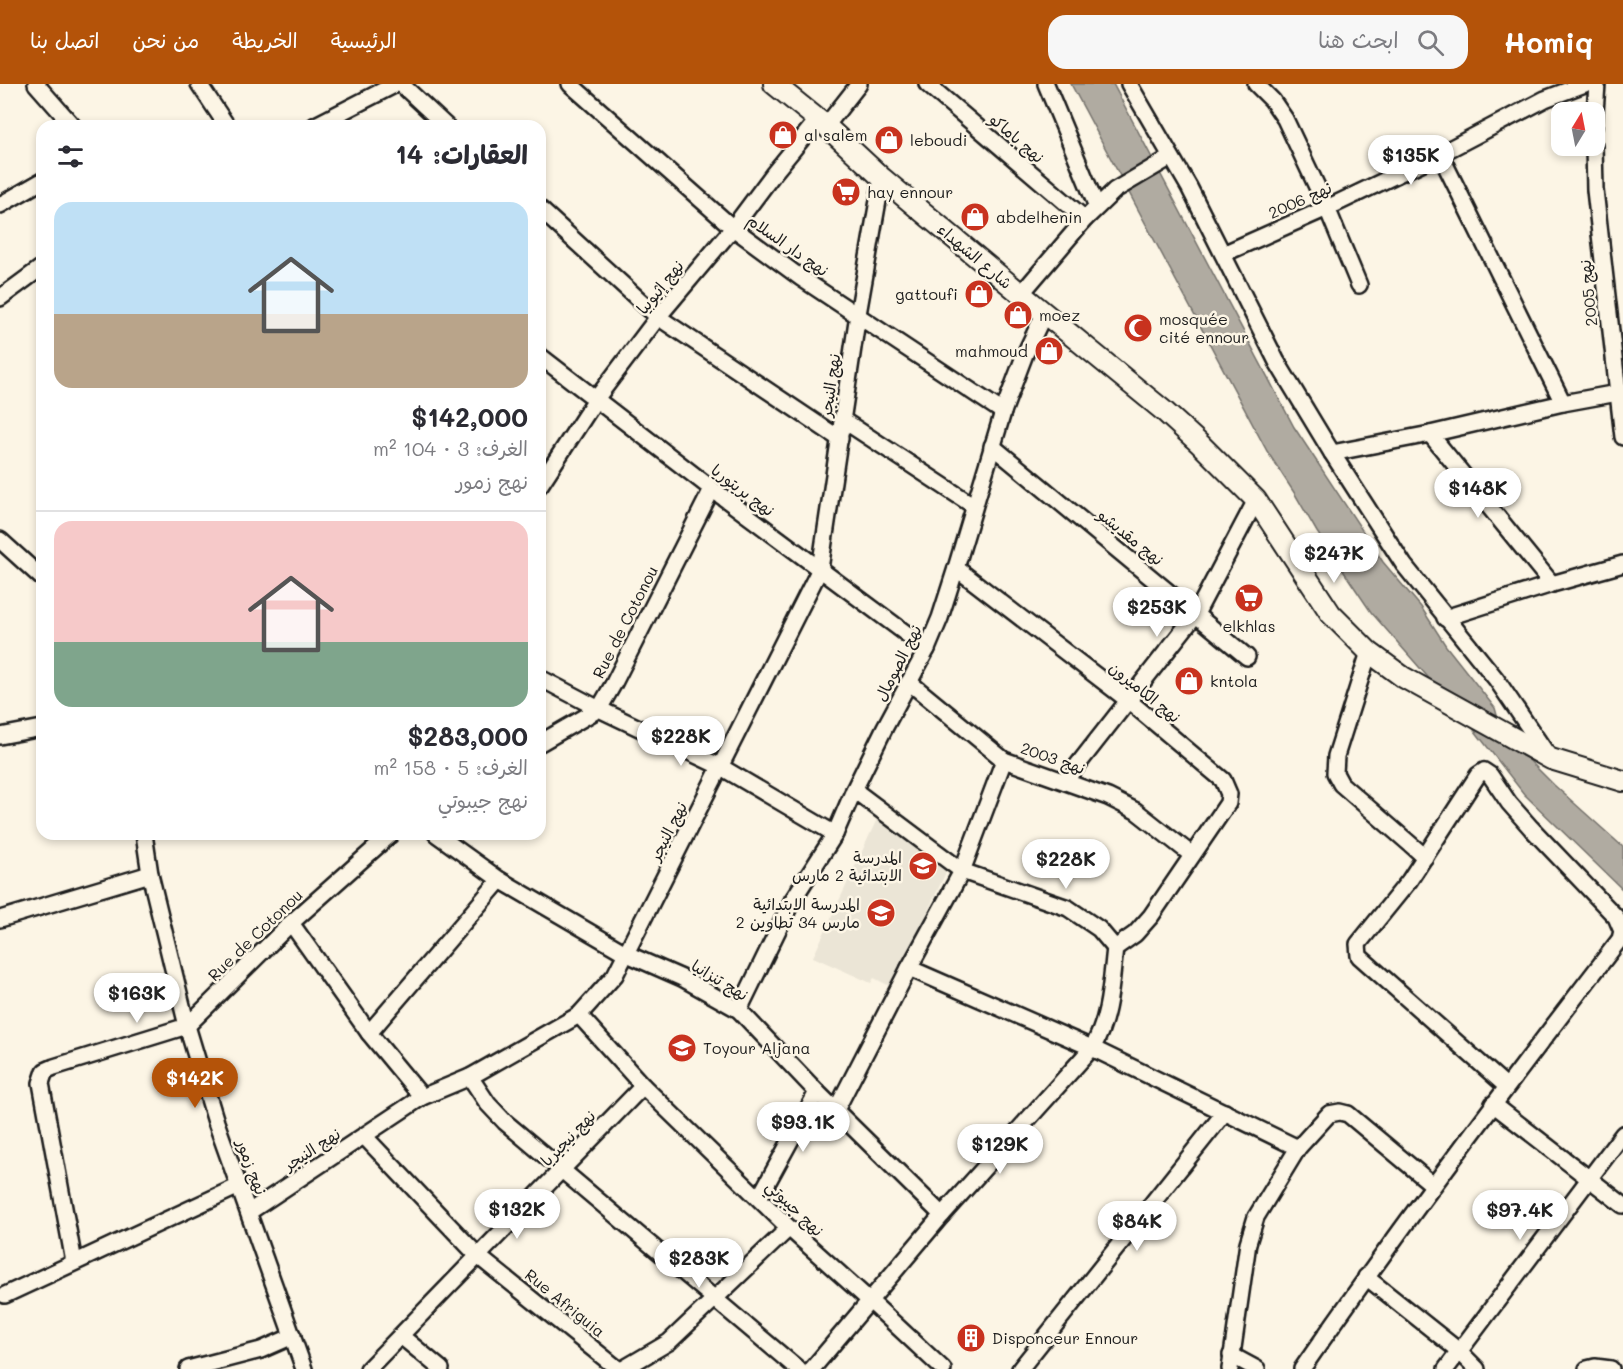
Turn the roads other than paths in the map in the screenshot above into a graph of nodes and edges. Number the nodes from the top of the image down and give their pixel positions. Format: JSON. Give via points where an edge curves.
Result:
{"nodes":[{"id":1,"x":36,"y":84,"type":"edge"},
{"id":2,"x":199,"y":84,"type":"edge"},
{"id":3,"x":396,"y":84,"type":"edge"},
{"id":4,"x":401,"y":84,"type":"edge"},
{"id":5,"x":570,"y":84,"type":"edge"},
{"id":6,"x":774,"y":84,"type":"edge"},
{"id":7,"x":860,"y":84,"type":"edge"},
{"id":8,"x":927,"y":84,"type":"edge"},
{"id":9,"x":1046,"y":84,"type":"edge"},
{"id":10,"x":1130,"y":84,"type":"edge"},
{"id":11,"x":1256,"y":84,"type":"edge"},
{"id":12,"x":1585,"y":84,"type":"edge"},
{"id":13,"x":1597,"y":84,"type":"edge"},
{"id":14,"x":1596,"y":102,"type":"edge"},
{"id":15,"x":68,"y":120,"type":"edge"},
{"id":16,"x":223,"y":120,"type":"edge"},
{"id":17,"x":326,"y":120,"type":"edge"},
{"id":18,"x":440,"y":120,"type":"edge"},
{"id":19,"x":822,"y":123,"type":"junction"},
{"id":20,"x":1440,"y":154,"type":"junction"},
{"id":21,"x":1594,"y":156,"type":"edge"},
{"id":22,"x":1168,"y":158,"type":"junction"},
{"id":23,"x":882,"y":178,"type":"junction"},
{"id":24,"x":36,"y":184,"type":"edge"},
{"id":25,"x":0,"y":204,"type":"edge"},
{"id":26,"x":1097,"y":207,"type":"junction"},
{"id":27,"x":1327,"y":208,"type":"junction"},
{"id":28,"x":546,"y":214,"type":"edge"},
{"id":29,"x":1085,"y":219,"type":"junction"},
{"id":30,"x":733,"y":228,"type":"junction"},
{"id":31,"x":1223,"y":254,"type":"junction"},
{"id":32,"x":36,"y":271,"type":"edge"},
{"id":33,"x":1359,"y":285,"type":"dead end"},
{"id":34,"x":1020,"y":294,"type":"junction"},
{"id":35,"x":0,"y":298,"type":"edge"},
{"id":36,"x":858,"y":314,"type":"junction"},
{"id":37,"x":1044,"y":314,"type":"junction"},
{"id":38,"x":658,"y":317,"type":"junction"},
{"id":39,"x":546,"y":361,"type":"edge"},
{"id":40,"x":1620,"y":393,"type":"edge"},
{"id":41,"x":596,"y":399,"type":"junction"},
{"id":42,"x":1563,"y":403,"type":"junction"},
{"id":43,"x":1003,"y":412,"type":"junction"},
{"id":44,"x":843,"y":420,"type":"junction"},
{"id":45,"x":1431,"y":434,"type":"junction"},
{"id":46,"x":1623,"y":437,"type":"edge"},
{"id":47,"x":840,"y":440,"type":"junction"},
{"id":48,"x":992,"y":446,"type":"junction"},
{"id":49,"x":1332,"y":453,"type":"junction"},
{"id":50,"x":546,"y":476,"type":"edge"},
{"id":51,"x":712,"y":489,"type":"junction"},
{"id":52,"x":1256,"y":500,"type":"junction"},
{"id":53,"x":974,"y":506,"type":"junction"},
{"id":54,"x":0,"y":540,"type":"edge"},
{"id":55,"x":1623,"y":564,"type":"edge"},
{"id":56,"x":956,"y":568,"type":"junction"},
{"id":57,"x":820,"y":569,"type":"junction"},
{"id":58,"x":36,"y":573,"type":"edge"},
{"id":59,"x":1552,"y":584,"type":"junction"},
{"id":60,"x":1196,"y":614,"type":"junction"},
{"id":61,"x":1445,"y":618,"type":"junction"},
{"id":62,"x":927,"y":649,"type":"junction"},
{"id":63,"x":1369,"y":652,"type":"junction"},
{"id":64,"x":1247,"y":657,"type":"dead end"},
{"id":65,"x":546,"y":681,"type":"edge"},
{"id":66,"x":909,"y":682,"type":"junction"},
{"id":67,"x":1129,"y":702,"type":"junction"},
{"id":68,"x":599,"y":709,"type":"junction"},
{"id":69,"x":36,"y":729,"type":"edge"},
{"id":70,"x":0,"y":736,"type":"edge"},
{"id":71,"x":546,"y":740,"type":"edge"},
{"id":72,"x":1551,"y":759,"type":"junction"},
{"id":73,"x":1004,"y":760,"type":"junction"},
{"id":74,"x":720,"y":767,"type":"junction"},
{"id":75,"x":1065,"y":781,"type":"junction"},
{"id":76,"x":1623,"y":781,"type":"edge"},
{"id":77,"x":854,"y":790,"type":"junction"},
{"id":78,"x":835,"y":834,"type":"junction"},
{"id":79,"x":145,"y":840,"type":"edge"},
{"id":80,"x":384,"y":840,"type":"edge"},
{"id":81,"x":444,"y":840,"type":"edge"},
{"id":82,"x":1192,"y":855,"type":"junction"},
{"id":83,"x":1425,"y":856,"type":"junction"},
{"id":84,"x":962,"y":871,"type":"junction"},
{"id":85,"x":150,"y":874,"type":"junction"},
{"id":86,"x":500,"y":880,"type":"junction"},
{"id":87,"x":0,"y":919,"type":"edge"},
{"id":88,"x":291,"y":923,"type":"junction"},
{"id":89,"x":1115,"y":948,"type":"junction"},
{"id":90,"x":627,"y":954,"type":"junction"},
{"id":91,"x":909,"y":968,"type":"junction"},
{"id":92,"x":739,"y":1010,"type":"junction"},
{"id":93,"x":579,"y":1015,"type":"junction"},
{"id":94,"x":187,"y":1026,"type":"junction"},
{"id":95,"x":369,"y":1033,"type":"junction"},
{"id":96,"x":1092,"y":1048,"type":"junction"},
{"id":97,"x":470,"y":1077,"type":"junction"},
{"id":98,"x":643,"y":1086,"type":"junction"},
{"id":99,"x":1506,"y":1086,"type":"junction"},
{"id":100,"x":817,"y":1092,"type":"junction"},
{"id":101,"x":422,"y":1097,"type":"junction"},
{"id":102,"x":1493,"y":1104,"type":"junction"},
{"id":103,"x":836,"y":1110,"type":"junction"},
{"id":104,"x":1225,"y":1112,"type":"junction"},
{"id":105,"x":1623,"y":1134,"type":"edge"},
{"id":106,"x":364,"y":1137,"type":"junction"},
{"id":107,"x":1298,"y":1148,"type":"junction"},
{"id":108,"x":561,"y":1171,"type":"junction"},
{"id":109,"x":1589,"y":1178,"type":"junction"},
{"id":110,"x":1433,"y":1185,"type":"junction"},
{"id":111,"x":239,"y":1186,"type":"junction"},
{"id":112,"x":759,"y":1198,"type":"junction"},
{"id":113,"x":1623,"y":1205,"type":"edge"},
{"id":114,"x":249,"y":1212,"type":"junction"},
{"id":115,"x":942,"y":1215,"type":"junction"},
{"id":116,"x":789,"y":1228,"type":"junction"},
{"id":117,"x":478,"y":1256,"type":"junction"},
{"id":118,"x":74,"y":1262,"type":"junction"},
{"id":119,"x":1366,"y":1277,"type":"junction"},
{"id":120,"x":5,"y":1295,"type":"dead end"},
{"id":121,"x":713,"y":1299,"type":"junction"},
{"id":122,"x":869,"y":1300,"type":"junction"},
{"id":123,"x":292,"y":1336,"type":"junction"},
{"id":124,"x":401,"y":1336,"type":"junction"},
{"id":125,"x":1459,"y":1351,"type":"junction"},
{"id":126,"x":1230,"y":1362,"type":"edge"},
{"id":127,"x":188,"y":1369,"type":"edge"},
{"id":128,"x":304,"y":1369,"type":"edge"},
{"id":129,"x":368,"y":1369,"type":"edge"},
{"id":130,"x":441,"y":1369,"type":"edge"},
{"id":131,"x":618,"y":1369,"type":"edge"},
{"id":132,"x":623,"y":1369,"type":"edge"},
{"id":133,"x":798,"y":1369,"type":"edge"},
{"id":134,"x":812,"y":1369,"type":"edge"},
{"id":135,"x":943,"y":1369,"type":"edge"},
{"id":136,"x":1020,"y":1369,"type":"edge"},
{"id":137,"x":1257,"y":1369,"type":"edge"},
{"id":138,"x":1302,"y":1369,"type":"edge"},
{"id":139,"x":1446,"y":1369,"type":"edge"},
{"id":140,"x":1478,"y":1369,"type":"edge"},
{"id":141,"x":1587,"y":1369,"type":"edge"},
{"id":142,"x":1611,"y":1369,"type":"edge"}],
"edges":[{"from":1,"to":15,"type":"street"},
{"from":2,"to":16,"type":"street"},
{"from":3,"to":17,"type":"street"},
{"from":4,"to":18,"type":"street"},
{"from":5,"to":30,"type":"street","name":"نهج دار السلام"},
{"from":6,"to":19,"type":"main road","name":"شارع الشهداء"},
{"from":7,"to":19,"type":"street","name":"نهج إثيوبيا"},
{"from":8,"to":29,"type":"street","name":"نهج باماكو"},
{"from":9,"to":26,"type":"street"},
{"from":10,"to":22,"type":"street"},
{"from":11,"to":27,"type":"street","via":[[1285,119]]},
{"from":12,"to":20,"type":"street","name":"نهج 2006","via":[[1545,99]]},
{"from":13,"to":14,"type":"street"},
{"from":19,"to":23,"type":"main road","name":"شارع الشهداء"},
{"from":19,"to":30,"type":"street","name":"نهج إثيوبيا","via":[[774,173]]},
{"from":20,"to":27,"type":"street","name":"نهج 2006"},
{"from":20,"to":42,"type":"street"},
{"from":21,"to":40,"type":"street","name":"نهج 2005"},
{"from":22,"to":26,"type":"street","via":[[1115,190]]},
{"from":22,"to":31,"type":"street"},
{"from":23,"to":34,"type":"main road","name":"شارع الشهداء"},
{"from":23,"to":36,"type":"street","name":"نهج النيجر"},
{"from":24,"to":25,"type":"street"},
{"from":26,"to":29,"type":"street"},
{"from":27,"to":31,"type":"street","name":"نهج 2006"},
{"from":27,"to":33,"type":"street"},
{"from":28,"to":38,"type":"street"},
{"from":29,"to":34,"type":"street"},
{"from":30,"to":36,"type":"street","name":"نهج دار السلام"},
{"from":30,"to":38,"type":"street","name":"نهج إثيوبيا"},
{"from":31,"to":49,"type":"street","via":[[1277,362]]},
{"from":32,"to":35,"type":"street"},
{"from":34,"to":37,"type":"main road","name":"شارع الشهداء"},
{"from":36,"to":43,"type":"street","name":"نهج دار السلام"},
{"from":36,"to":44,"type":"street","name":"نهج النيجر"},
{"from":37,"to":43,"type":"street","name":"نهج الصومال"},
{"from":37,"to":52,"type":"main road","name":"شارع الشهداء","via":[[1164,411]]},
{"from":38,"to":41,"type":"street","name":"نهج إثيوبيا"},
{"from":38,"to":47,"type":"street"},
{"from":39,"to":41,"type":"street","name":"نهج بريتوريا"},
{"from":40,"to":42,"type":"street"},
{"from":40,"to":46,"type":"street","name":"نهج 2005"},
{"from":41,"to":50,"type":"street","name":"نهج إثيوبيا"},
{"from":41,"to":51,"type":"street","name":"نهج بريتوريا"},
{"from":42,"to":45,"type":"street"},
{"from":43,"to":48,"type":"street","name":"نهج الصومال"},
{"from":44,"to":47,"type":"street","name":"نهج النيجر"},
{"from":44,"to":53,"type":"street"},
{"from":45,"to":49,"type":"street"},
{"from":45,"to":59,"type":"street"},
{"from":47,"to":57,"type":"street","name":"نهج النيجر"},
{"from":48,"to":53,"type":"street","name":"نهج الصومال"},
{"from":48,"to":60,"type":"street","name":"نهج مقديشو"},
{"from":49,"to":61,"type":"street","via":[[1404,565]]},
{"from":51,"to":57,"type":"street","name":"نهج بريتوريا"},
{"from":51,"to":68,"type":"street","name":"Rue de Cotonou"},
{"from":52,"to":60,"type":"street"},
{"from":52,"to":63,"type":"main road","name":"شارع الشهداء","via":[[1331,614]]},
{"from":53,"to":56,"type":"street","name":"نهج الصومال"},
{"from":54,"to":58,"type":"street"},
{"from":55,"to":59,"type":"street"},
{"from":56,"to":62,"type":"street","name":"نهج الصومال"},
{"from":56,"to":67,"type":"street","name":"نهج الكاميرون"},
{"from":57,"to":62,"type":"street","name":"نهج بريتوريا"},
{"from":57,"to":74,"type":"street","name":"نهج النيجر"},
{"from":59,"to":61,"type":"street"},
{"from":60,"to":64,"type":"street","name":"نهج مقديشو"},
{"from":60,"to":67,"type":"street"},
{"from":61,"to":72,"type":"street","via":[[1496,679]]},
{"from":62,"to":66,"type":"street","name":"نهج الصومال"},
{"from":63,"to":72,"type":"main road","name":"شارع الشهداء"},
{"from":63,"to":83,"type":"street","via":[[1336,756],[1335,773],[1341,784]]},
{"from":65,"to":68,"type":"street"},
{"from":66,"to":73,"type":"street","name":"نهج 2003"},
{"from":66,"to":77,"type":"street","name":"نهج الصومال"},
{"from":67,"to":75,"type":"street"},
{"from":67,"to":82,"type":"street","name":"نهج الكاميرون","via":[[1223,780],[1229,794],[1228,803]]},
{"from":68,"to":71,"type":"street"},
{"from":68,"to":74,"type":"street"},
{"from":69,"to":70,"type":"street"},
{"from":72,"to":76,"type":"main road","name":"شارع الشهداء"},
{"from":73,"to":75,"type":"street","name":"نهج 2003"},
{"from":73,"to":84,"type":"street"},
{"from":74,"to":78,"type":"street"},
{"from":74,"to":90,"type":"street","name":"نهج النيجر"},
{"from":75,"to":82,"type":"street","name":"نهج 2003","via":[[1136,811]]},
{"from":77,"to":78,"type":"street","name":"نهج الصومال"},
{"from":77,"to":84,"type":"street"},
{"from":78,"to":92,"type":"street","name":"نهج الصومال","via":[[792,901]]},
{"from":79,"to":85,"type":"street","name":"نهج زمور"},
{"from":80,"to":88,"type":"street","name":"Rue de Cotonou"},
{"from":81,"to":86,"type":"street","name":"نهج تنزانيا"},
{"from":82,"to":89,"type":"street","via":[[1151,916]]},
{"from":83,"to":99,"type":"street","via":[[1358,944],[1359,956]]},
{"from":83,"to":99,"type":"street","via":[[1484,771],[1620,924],[1620,939]]},
{"from":84,"to":89,"type":"street","via":[[1068,908],[1099,929]]},
{"from":84,"to":91,"type":"street"},
{"from":85,"to":87,"type":"street"},
{"from":85,"to":94,"type":"street","name":"نهج زمور"},
{"from":86,"to":90,"type":"street","name":"نهج تنزانيا"},
{"from":86,"to":95,"type":"street"},
{"from":88,"to":94,"type":"street","name":"Rue de Cotonou"},
{"from":88,"to":95,"type":"street"},
{"from":89,"to":96,"type":"street","via":[[1104,1020]]},
{"from":90,"to":92,"type":"street","name":"نهج تنزانيا","via":[[682,978]]},
{"from":90,"to":93,"type":"street","name":"نهج النيجر","via":[[615,975]]},
{"from":91,"to":96,"type":"street"},
{"from":91,"to":103,"type":"street"},
{"from":92,"to":100,"type":"street","name":"نهج تنزانيا"},
{"from":93,"to":97,"type":"street","name":"نهج النيجر"},
{"from":93,"to":98,"type":"street","name":"نهج جيبوتي"},
{"from":94,"to":111,"type":"street","name":"نهج زمور"},
{"from":94,"to":118,"type":"street","name":"Rue de Cotonou","via":[[54,1067],[42,1076]]},
{"from":95,"to":101,"type":"street"},
{"from":96,"to":104,"type":"street"},
{"from":96,"to":115,"type":"street"},
{"from":97,"to":101,"type":"street","name":"نهج النيجر"},
{"from":97,"to":108,"type":"street","via":[[505,1122]]},
{"from":98,"to":108,"type":"street","name":"نهج نيجيريا"},
{"from":98,"to":112,"type":"street","name":"نهج جيبوتي"},
{"from":99,"to":102,"type":"street"},
{"from":100,"to":103,"type":"street","name":"نهج تنزانيا"},
{"from":100,"to":112,"type":"street"},
{"from":101,"to":106,"type":"street","name":"نهج النيجر"},
{"from":102,"to":109,"type":"street"},
{"from":102,"to":110,"type":"street"},
{"from":103,"to":115,"type":"street","name":"نهج تنزانيا"},
{"from":104,"to":107,"type":"street"},
{"from":104,"to":136,"type":"street"},
{"from":105,"to":109,"type":"street"},
{"from":106,"to":114,"type":"street","name":"نهج النيجر"},
{"from":106,"to":117,"type":"street","name":"Rue Afriguia"},
{"from":107,"to":110,"type":"street","via":[[1329,1114],[1340,1112],[1355,1119]]},
{"from":107,"to":126,"type":"street","via":[[1276,1181],[1248,1243]]},
{"from":108,"to":117,"type":"street","name":"نهج نيجيريا"},
{"from":108,"to":121,"type":"street"},
{"from":109,"to":113,"type":"street"},
{"from":109,"to":125,"type":"street"},
{"from":110,"to":119,"type":"street"},
{"from":111,"to":114,"type":"street","name":"نهج زمور"},
{"from":111,"to":118,"type":"street"},
{"from":112,"to":116,"type":"street","name":"نهج جيبوتي"},
{"from":114,"to":123,"type":"street","name":"نهج زمور"},
{"from":115,"to":122,"type":"street"},
{"from":116,"to":121,"type":"street"},
{"from":116,"to":122,"type":"street","name":"نهج جيبوتي"},
{"from":117,"to":124,"type":"street","name":"نهج نيجيريا"},
{"from":117,"to":131,"type":"street","name":"Rue Afriguia"},
{"from":118,"to":120,"type":"street"},
{"from":119,"to":125,"type":"street"},
{"from":119,"to":138,"type":"street"},
{"from":121,"to":132,"type":"street","via":[[669,1342]]},
{"from":121,"to":133,"type":"street"},
{"from":122,"to":134,"type":"street"},
{"from":122,"to":135,"type":"street","name":"نهج جيبوتي"},
{"from":123,"to":127,"type":"street","via":[[261,1350]]},
{"from":123,"to":128,"type":"street","name":"نهج زمور"},
{"from":124,"to":129,"type":"street","name":"نهج نيجيريا"},
{"from":124,"to":130,"type":"street"},
{"from":125,"to":139,"type":"street"},
{"from":125,"to":140,"type":"street"},
{"from":126,"to":137,"type":"street"},
{"from":141,"to":142,"type":"street"}]}
